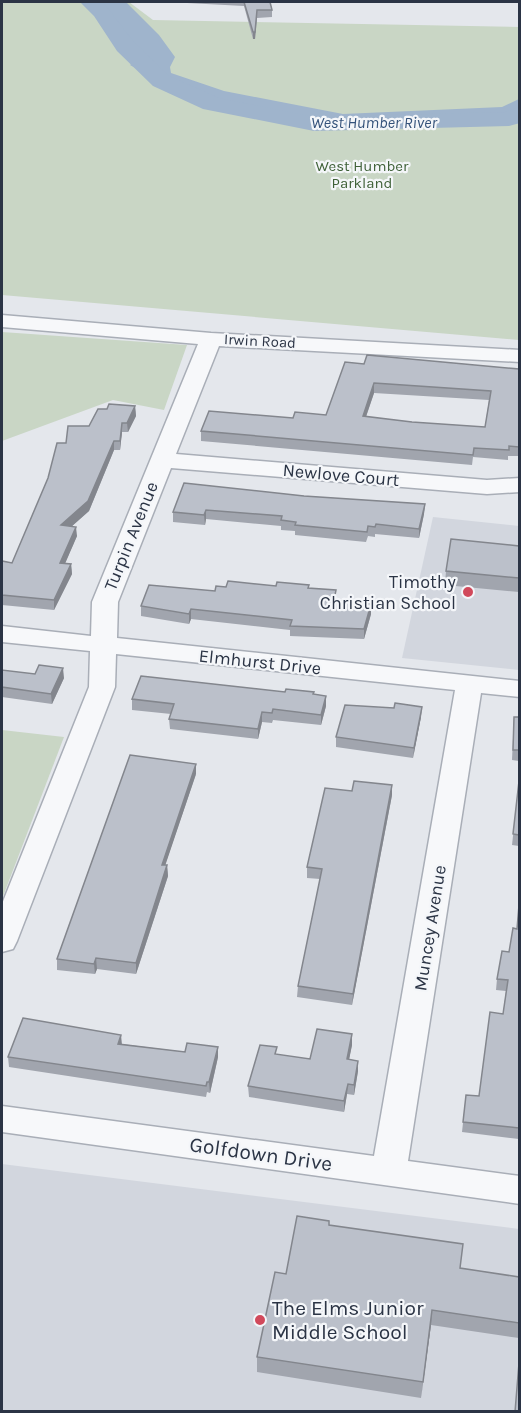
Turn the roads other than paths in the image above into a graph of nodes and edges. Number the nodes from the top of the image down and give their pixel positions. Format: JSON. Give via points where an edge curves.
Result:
{"nodes":[{"id":1,"x":2,"y":321,"type":"edge"},
{"id":2,"x":211,"y":339,"type":"junction"},
{"id":3,"x":519,"y":356,"type":"edge"},
{"id":4,"x":162,"y":460,"type":"junction"},
{"id":5,"x":519,"y":485,"type":"edge"},
{"id":6,"x":2,"y":634,"type":"edge"},
{"id":7,"x":105,"y":644,"type":"junction"},
{"id":8,"x":469,"y":684,"type":"junction"},
{"id":9,"x":519,"y":689,"type":"edge"},
{"id":10,"x":2,"y":941,"type":"edge"},
{"id":11,"x":2,"y":1119,"type":"edge"},
{"id":12,"x":389,"y":1171,"type":"junction"},
{"id":13,"x":519,"y":1190,"type":"edge"}],
"edges":[{"from":1,"to":2,"type":"street","name":"Irwin Road"},
{"from":2,"to":3,"type":"street","name":"Irwin Road"},
{"from":2,"to":4,"type":"street","name":"Turpin Avenue"},
{"from":4,"to":5,"type":"street","name":"Newlove Court","via":[[487,487]]},
{"from":4,"to":7,"type":"street","name":"Turpin Avenue","via":[[105,602]]},
{"from":6,"to":7,"type":"street","name":"Elmhurst Drive"},
{"from":7,"to":8,"type":"street","name":"Elmhurst Drive"},
{"from":7,"to":10,"type":"street","name":"Turpin Avenue","via":[[102,687]]},
{"from":8,"to":9,"type":"street","name":"Elmhurst Drive"},
{"from":8,"to":12,"type":"street","name":"Muncey Avenue"},
{"from":11,"to":12,"type":"street","name":"Golfdown Drive"},
{"from":12,"to":13,"type":"street","name":"Golfdown Drive"}]}
